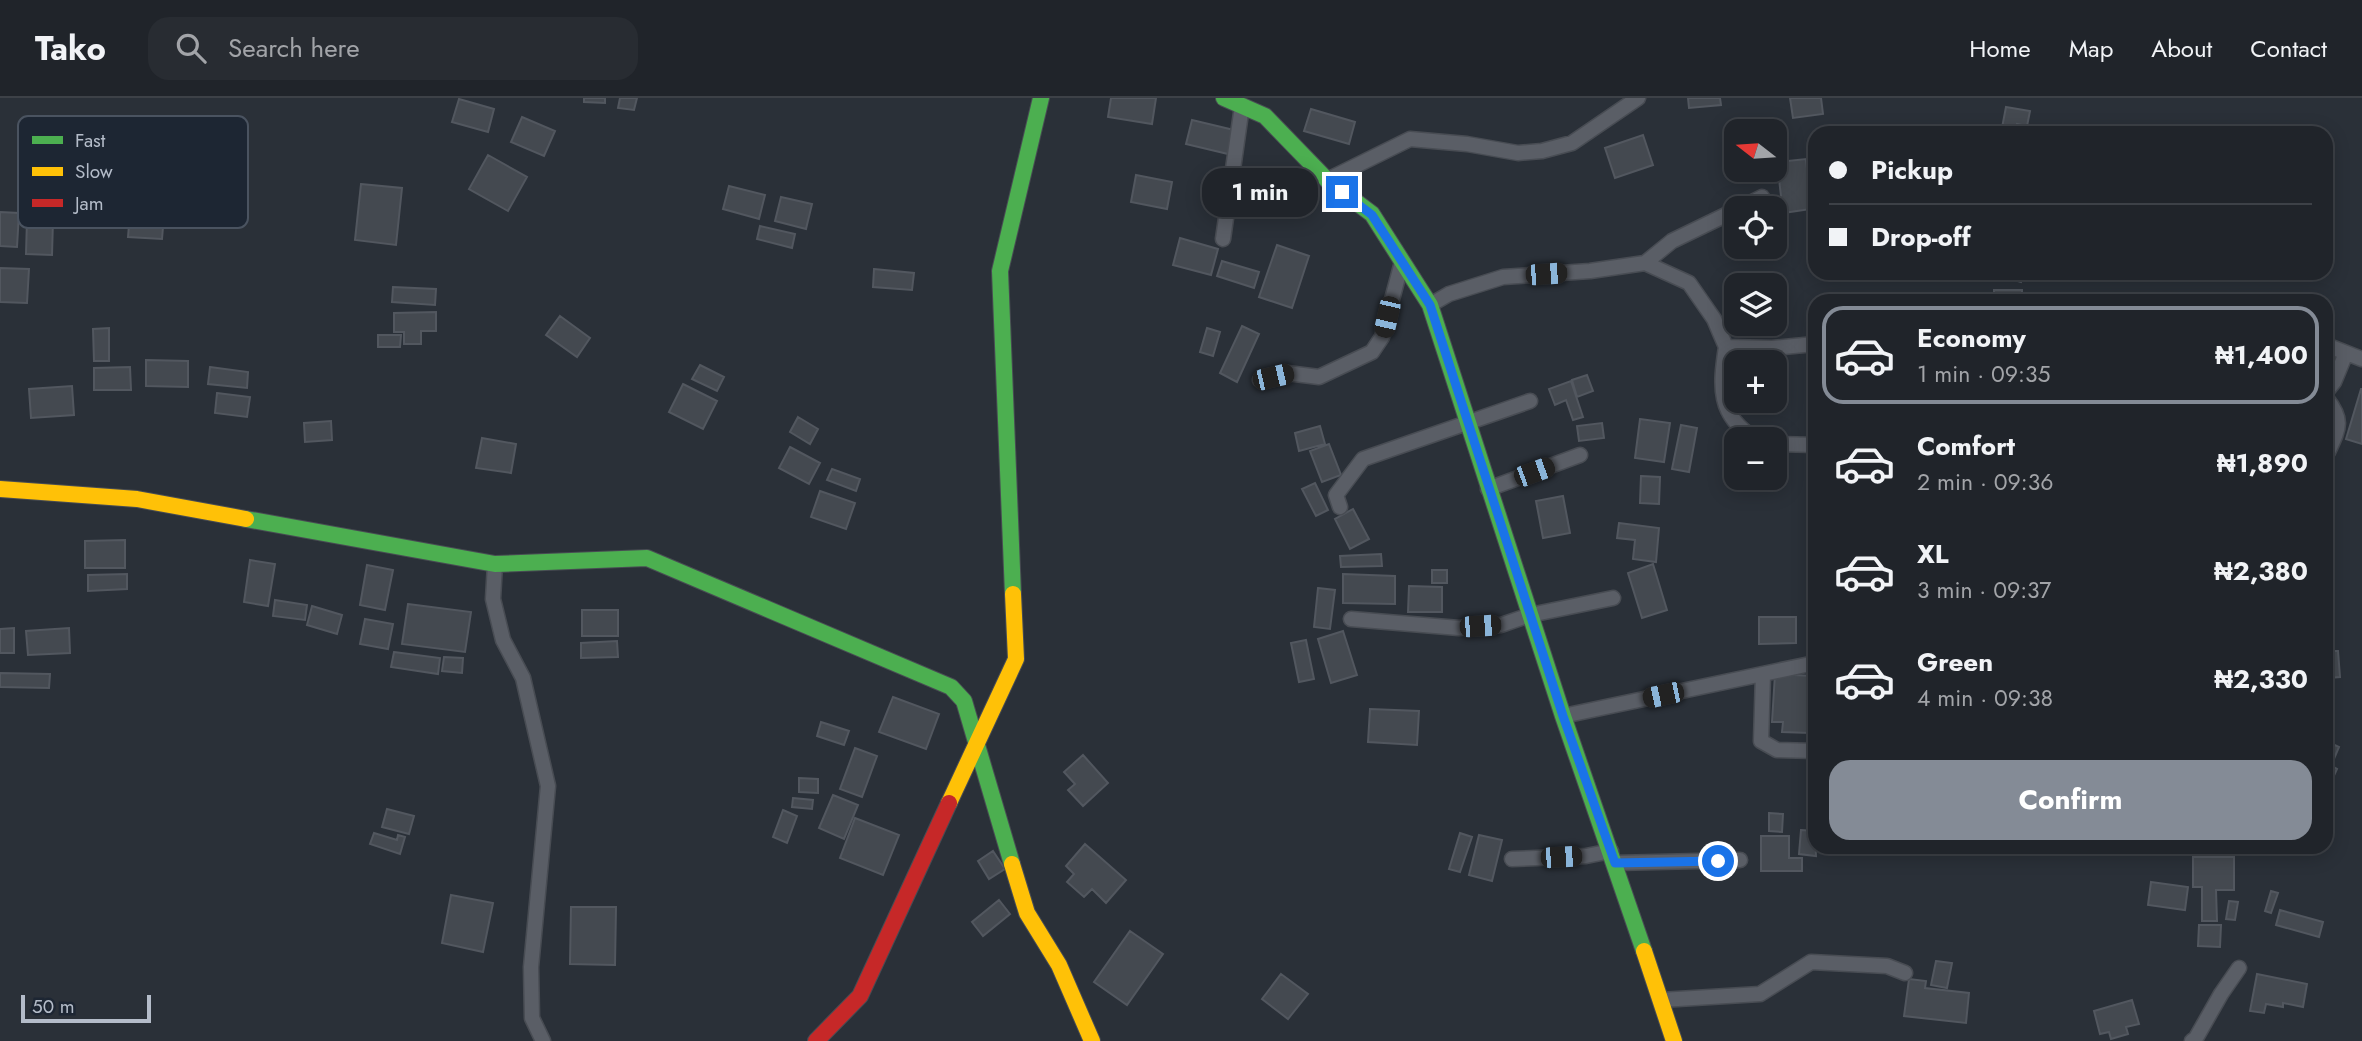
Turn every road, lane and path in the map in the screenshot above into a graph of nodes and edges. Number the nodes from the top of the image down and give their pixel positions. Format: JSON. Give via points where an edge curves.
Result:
{"nodes":[{"id":1,"x":1041,"y":98,"type":"edge"},
{"id":2,"x":1224,"y":98,"type":"edge"},
{"id":3,"x":1637,"y":98,"type":"edge"},
{"id":4,"x":1242,"y":106,"type":"junction"},
{"id":5,"x":1327,"y":180,"type":"junction"},
{"id":6,"x":1724,"y":216,"type":"edge"},
{"id":7,"x":1223,"y":240,"type":"dead end"},
{"id":8,"x":1402,"y":262,"type":"junction"},
{"id":9,"x":1645,"y":263,"type":"junction"},
{"id":10,"x":1430,"y":305,"type":"junction"},
{"id":11,"x":1808,"y":345,"type":"edge"},
{"id":12,"x":1726,"y":347,"type":"junction"},
{"id":13,"x":2333,"y":348,"type":"edge"},
{"id":14,"x":2346,"y":354,"type":"junction"},
{"id":15,"x":2362,"y":359,"type":"edge"},
{"id":16,"x":1260,"y":380,"type":"dead end"},
{"id":17,"x":2333,"y":384,"type":"edge"},
{"id":18,"x":1530,"y":401,"type":"dead end"},
{"id":19,"x":2333,"y":406,"type":"edge"},
{"id":20,"x":1467,"y":425,"type":"junction"},
{"id":21,"x":1740,"y":427,"type":"edge"},
{"id":22,"x":2333,"y":441,"type":"edge"},
{"id":23,"x":1787,"y":444,"type":"edge"},
{"id":24,"x":1808,"y":445,"type":"edge"},
{"id":25,"x":1580,"y":455,"type":"dead end"},
{"id":26,"x":0,"y":489,"type":"edge"},
{"id":27,"x":1488,"y":489,"type":"junction"},
{"id":28,"x":1340,"y":507,"type":"dead end"},
{"id":29,"x":495,"y":564,"type":"junction"},
{"id":30,"x":1613,"y":598,"type":"dead end"},
{"id":31,"x":1530,"y":615,"type":"junction"},
{"id":32,"x":1351,"y":619,"type":"dead end"},
{"id":33,"x":1808,"y":664,"type":"edge"},
{"id":34,"x":1763,"y":674,"type":"junction"},
{"id":35,"x":1563,"y":716,"type":"junction"},
{"id":36,"x":976,"y":745,"type":"junction"},
{"id":37,"x":1808,"y":751,"type":"edge"},
{"id":38,"x":1613,"y":857,"type":"junction"},
{"id":39,"x":1512,"y":859,"type":"dead end"},
{"id":40,"x":1740,"y":860,"type":"dead end"},
{"id":41,"x":2239,"y":968,"type":"dead end"},
{"id":42,"x":1905,"y":973,"type":"dead end"},
{"id":43,"x":1661,"y":1000,"type":"junction"},
{"id":44,"x":543,"y":1041,"type":"edge"},
{"id":45,"x":816,"y":1041,"type":"edge"},
{"id":46,"x":1092,"y":1041,"type":"edge"},
{"id":47,"x":1674,"y":1041,"type":"edge"},
{"id":48,"x":2192,"y":1041,"type":"edge"}],
"edges":[{"from":1,"to":36,"type":"street","via":[[1000,271],[1016,659]]},
{"from":2,"to":4,"type":"street"},
{"from":3,"to":5,"type":"street","via":[[1572,143],[1542,151],[1518,153],[1410,139]]},
{"from":4,"to":5,"type":"street","via":[[1265,116]]},
{"from":4,"to":7,"type":"street"},
{"from":5,"to":8,"type":"street","via":[[1372,215]]},
{"from":6,"to":9,"type":"street","via":[[1672,241]]},
{"from":8,"to":10,"type":"street"},
{"from":8,"to":16,"type":"street","via":[[1382,337],[1372,352],[1319,376],[1287,373]]},
{"from":9,"to":10,"type":"street","via":[[1503,277]]},
{"from":9,"to":12,"type":"street","via":[[1689,283],[1714,319]]},
{"from":10,"to":20,"type":"street"},
{"from":11,"to":12,"type":"street"},
{"from":12,"to":21,"type":"street","via":[[1722,397]]},
{"from":13,"to":14,"type":"street"},
{"from":14,"to":15,"type":"street"},
{"from":14,"to":17,"type":"street"},
{"from":18,"to":20,"type":"street"},
{"from":19,"to":22,"type":"street","via":[[2339,427]]},
{"from":20,"to":27,"type":"street"},
{"from":20,"to":28,"type":"street","via":[[1363,459],[1336,495]]},
{"from":23,"to":24,"type":"street"},
{"from":25,"to":27,"type":"street"},
{"from":26,"to":29,"type":"street","via":[[137,499]]},
{"from":27,"to":31,"type":"street"},
{"from":29,"to":36,"type":"street","via":[[647,558],[951,687],[964,701]]},
{"from":29,"to":44,"type":"street","via":[[493,599],[503,640],[523,678],[548,786],[531,967],[532,1018]]},
{"from":30,"to":31,"type":"street"},
{"from":31,"to":32,"type":"street","via":[[1501,625],[1459,628]]},
{"from":31,"to":35,"type":"street"},
{"from":33,"to":34,"type":"street"},
{"from":34,"to":35,"type":"street"},
{"from":34,"to":37,"type":"street","via":[[1761,741],[1777,750]]},
{"from":35,"to":38,"type":"street"},
{"from":36,"to":45,"type":"street","via":[[860,996]]},
{"from":36,"to":46,"type":"street","via":[[1027,913],[1059,965]]},
{"from":38,"to":39,"type":"street"},
{"from":38,"to":40,"type":"street"},
{"from":38,"to":43,"type":"street"},
{"from":41,"to":48,"type":"street"},
{"from":42,"to":43,"type":"street","via":[[1888,966],[1811,962],[1760,994]]},
{"from":43,"to":47,"type":"street"}]}
